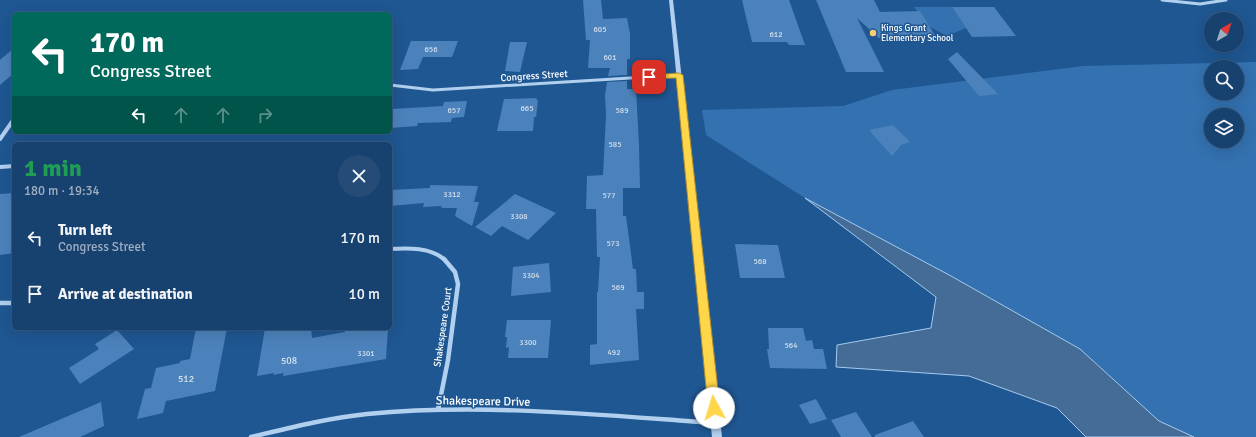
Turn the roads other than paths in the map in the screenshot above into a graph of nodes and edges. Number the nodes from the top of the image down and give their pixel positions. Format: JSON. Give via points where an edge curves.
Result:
{"nodes":[{"id":1,"x":671,"y":0,"type":"edge"},
{"id":2,"x":1162,"y":0,"type":"edge"},
{"id":3,"x":1226,"y":0,"type":"edge"},
{"id":4,"x":679,"y":75,"type":"junction"},
{"id":5,"x":392,"y":85,"type":"edge"},
{"id":6,"x":12,"y":122,"type":"edge"},
{"id":7,"x":0,"y":139,"type":"edge"},
{"id":8,"x":12,"y":166,"type":"edge"},
{"id":9,"x":0,"y":167,"type":"edge"},
{"id":10,"x":392,"y":249,"type":"edge"},
{"id":11,"x":0,"y":303,"type":"edge"},
{"id":12,"x":12,"y":303,"type":"edge"},
{"id":13,"x":438,"y":410,"type":"junction"},
{"id":14,"x":716,"y":423,"type":"junction"},
{"id":15,"x":251,"y":437,"type":"edge"},
{"id":16,"x":717,"y":437,"type":"edge"}],
"edges":[{"from":1,"to":4,"type":"street"},
{"from":2,"to":3,"type":"street","via":[[1188,4]]},
{"from":4,"to":5,"type":"street","name":"Congress Street","via":[[433,90]]},
{"from":4,"to":14,"type":"street"},
{"from":6,"to":7,"type":"street"},
{"from":8,"to":9,"type":"street"},
{"from":10,"to":13,"type":"street","name":"Shakespeare Court","via":[[420,249],[434,253],[446,260],[455,272],[458,284],[448,360]]},
{"from":11,"to":12,"type":"street"},
{"from":13,"to":14,"type":"street","name":"Shakespeare Drive","via":[[524,410]]},
{"from":13,"to":15,"type":"street","name":"Shakespeare Drive","via":[[364,414]]},
{"from":14,"to":16,"type":"street"}]}
